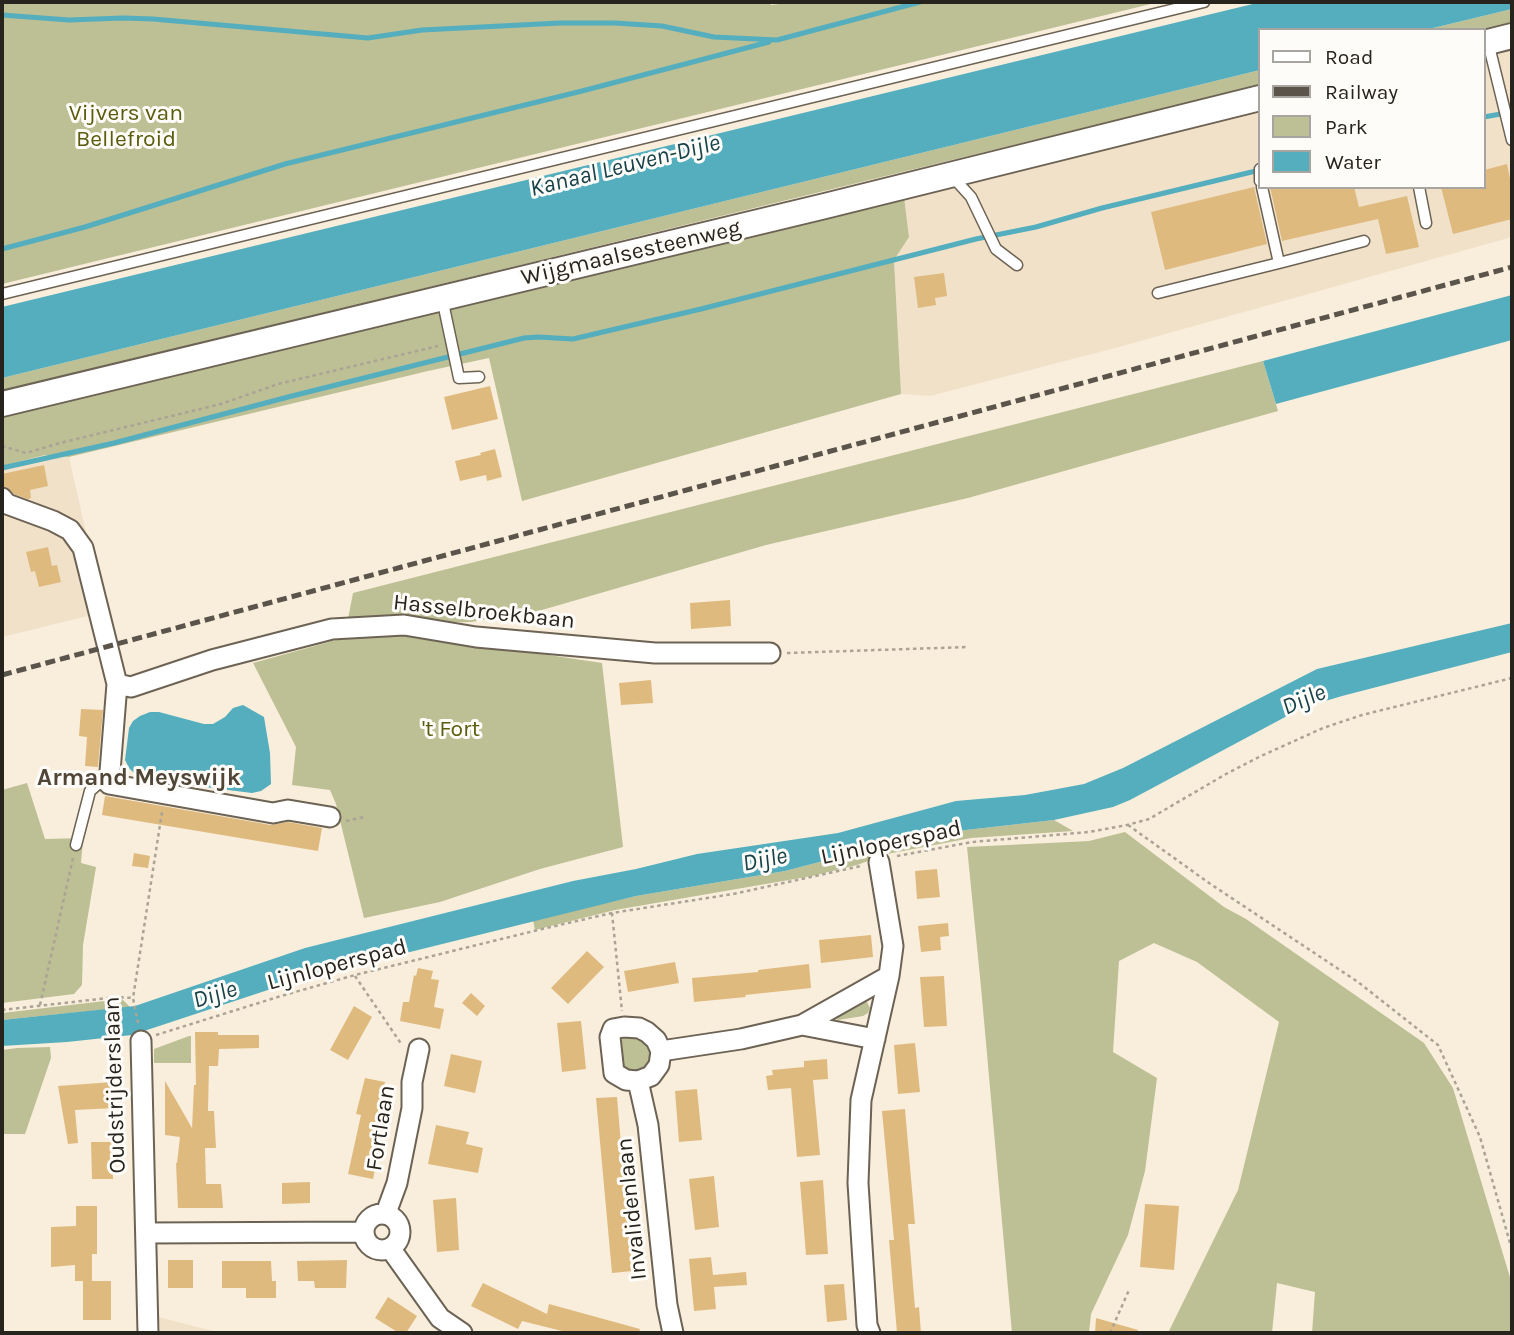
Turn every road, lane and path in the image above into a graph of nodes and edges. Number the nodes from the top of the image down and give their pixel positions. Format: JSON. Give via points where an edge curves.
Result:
{"nodes":[{"id":1,"x":1204,"y":2,"type":"edge"},
{"id":2,"x":1512,"y":36,"type":"edge"},
{"id":3,"x":1486,"y":42,"type":"edge"},
{"id":4,"x":1258,"y":98,"type":"edge"},
{"id":5,"x":1511,"y":132,"type":"edge"},
{"id":6,"x":951,"y":175,"type":"junction"},
{"id":7,"x":1262,"y":189,"type":"edge"},
{"id":8,"x":1419,"y":189,"type":"edge"},
{"id":9,"x":1426,"y":222,"type":"dead end"},
{"id":10,"x":1364,"y":241,"type":"dead end"},
{"id":11,"x":1279,"y":263,"type":"junction"},
{"id":12,"x":1017,"y":265,"type":"dead end"},
{"id":13,"x":1158,"y":293,"type":"dead end"},
{"id":14,"x":2,"y":294,"type":"edge"},
{"id":15,"x":442,"y":298,"type":"junction"},
{"id":16,"x":452,"y":344,"type":"junction"},
{"id":17,"x":479,"y":377,"type":"dead end"},
{"id":18,"x":2,"y":404,"type":"edge"},
{"id":19,"x":2,"y":446,"type":"edge"},
{"id":20,"x":2,"y":498,"type":"edge"},
{"id":21,"x":968,"y":647,"type":"dead end"},
{"id":22,"x":770,"y":653,"type":"joint"},
{"id":23,"x":1512,"y":678,"type":"edge"},
{"id":24,"x":117,"y":684,"type":"junction"},
{"id":25,"x":109,"y":783,"type":"junction"},
{"id":26,"x":165,"y":794,"type":"junction"},
{"id":27,"x":330,"y":817,"type":"dead end"},
{"id":28,"x":1128,"y":825,"type":"junction"},
{"id":29,"x":76,"y":845,"type":"joint"},
{"id":30,"x":879,"y":862,"type":"junction"},
{"id":31,"x":612,"y":913,"type":"junction"},
{"id":32,"x":355,"y":975,"type":"junction"},
{"id":33,"x":889,"y":976,"type":"junction"},
{"id":34,"x":133,"y":998,"type":"junction"},
{"id":35,"x":40,"y":1005,"type":"junction"},
{"id":36,"x":2,"y":1010,"type":"edge"},
{"id":37,"x":802,"y":1025,"type":"junction"},
{"id":38,"x":624,"y":1027,"type":"junction"},
{"id":39,"x":875,"y":1039,"type":"junction"},
{"id":40,"x":141,"y":1041,"type":"junction"},
{"id":41,"x":661,"y":1051,"type":"junction"},
{"id":42,"x":418,"y":1055,"type":"joint"},
{"id":43,"x":638,"y":1081,"type":"junction"},
{"id":44,"x":386,"y":1213,"type":"junction"},
{"id":45,"x":364,"y":1232,"type":"junction"},
{"id":46,"x":145,"y":1233,"type":"junction"},
{"id":47,"x":390,"y":1248,"type":"junction"},
{"id":48,"x":1512,"y":1250,"type":"edge"},
{"id":49,"x":1129,"y":1290,"type":"dead end"},
{"id":50,"x":148,"y":1333,"type":"edge"},
{"id":51,"x":463,"y":1333,"type":"edge"},
{"id":52,"x":673,"y":1333,"type":"edge"},
{"id":53,"x":870,"y":1333,"type":"edge"},
{"id":54,"x":1110,"y":1333,"type":"edge"}],
"edges":[{"from":1,"to":14,"type":"lane"},
{"from":2,"to":3,"type":"street"},
{"from":3,"to":5,"type":"lane"},
{"from":4,"to":6,"type":"street","name":"Wijgmaalsesteenweg"},
{"from":6,"to":12,"type":"lane","via":[[971,197],[995,247]]},
{"from":6,"to":15,"type":"street","name":"Wijgmaalsesteenweg"},
{"from":7,"to":11,"type":"lane"},
{"from":8,"to":9,"type":"lane"},
{"from":10,"to":11,"type":"lane"},
{"from":11,"to":13,"type":"lane"},
{"from":15,"to":16,"type":"lane"},
{"from":15,"to":18,"type":"street","name":"Wijgmaalsesteenweg"},
{"from":16,"to":17,"type":"lane","via":[[459,378]]},
{"from":16,"to":19,"type":"path","via":[[278,384],[221,404],[26,453]]},
{"from":20,"to":24,"type":"street","via":[[70,530],[83,548]]},
{"from":21,"to":22,"type":"path"},
{"from":22,"to":24,"type":"street","name":"Hasselbroekbaan","via":[[655,653],[476,637],[404,625],[332,629],[131,687]]},
{"from":23,"to":28,"type":"path","name":"Lijnloperspad","via":[[1323,728],[1249,762],[1149,819]]},
{"from":24,"to":25,"type":"street"},
{"from":25,"to":26,"type":"street"},
{"from":25,"to":29,"type":"lane","via":[[97,784],[90,791]]},
{"from":26,"to":27,"type":"street","via":[[273,813],[290,810]]},
{"from":26,"to":34,"type":"path","name":"Oudstrijderslaan"},
{"from":28,"to":30,"type":"path","name":"Lijnloperspad","via":[[972,842]]},
{"from":28,"to":48,"type":"path","via":[[1358,982],[1438,1045],[1480,1137]]},
{"from":29,"to":35,"type":"path"},
{"from":30,"to":31,"type":"path","name":"Lijnloperspad","via":[[733,894]]},
{"from":30,"to":33,"type":"street","via":[[893,946]]},
{"from":31,"to":32,"type":"path","name":"Lijnloperspad"},
{"from":31,"to":38,"type":"path"},
{"from":32,"to":40,"type":"path","name":"Lijnloperspad"},
{"from":32,"to":42,"type":"path","via":[[405,1050]]},
{"from":33,"to":37,"type":"street"},
{"from":33,"to":39,"type":"street"},
{"from":34,"to":35,"type":"path"},
{"from":34,"to":40,"type":"path","name":"Oudstrijderslaan"},
{"from":35,"to":36,"type":"path"},
{"from":37,"to":39,"type":"street"},
{"from":37,"to":41,"type":"street"},
{"from":38,"to":41,"type":"street","via":[[648,1032]]},
{"from":38,"to":43,"type":"street","via":[[614,1029],[610,1037],[614,1073]]},
{"from":39,"to":53,"type":"street","via":[[861,1100],[858,1183]]},
{"from":40,"to":46,"type":"street","name":"Oudstrijderslaan"},
{"from":41,"to":43,"type":"street","via":[[651,1076]]},
{"from":42,"to":44,"type":"street","name":"Fortlaan","via":[[410,1121]]},
{"from":43,"to":52,"type":"street","name":"Invalidenlaan","via":[[648,1125]]},
{"from":44,"to":45,"type":"street","via":[[372,1217]]},
{"from":44,"to":47,"type":"street","via":[[400,1228],[398,1240]]},
{"from":45,"to":46,"type":"street"},
{"from":45,"to":47,"type":"street","via":[[373,1247]]},
{"from":46,"to":50,"type":"street","name":"Oudstrijderslaan"},
{"from":47,"to":51,"type":"street","via":[[440,1318]]},
{"from":49,"to":54,"type":"path"}]}
